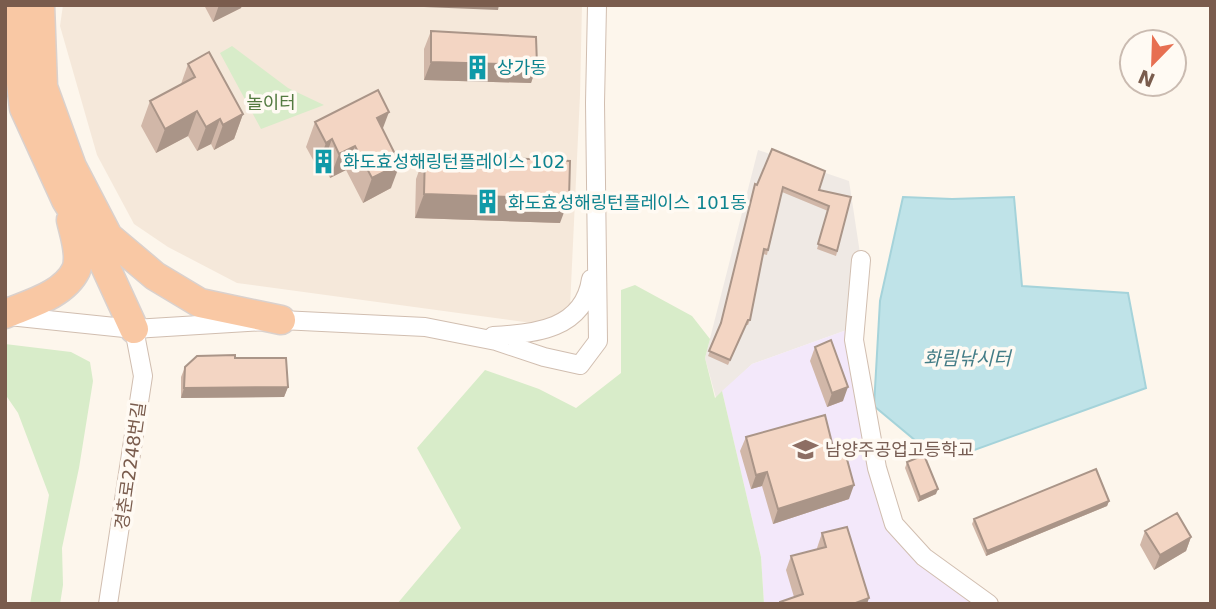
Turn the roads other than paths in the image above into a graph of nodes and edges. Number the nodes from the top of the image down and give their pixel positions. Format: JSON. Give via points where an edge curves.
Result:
{"nodes":[{"id":1,"x":15,"y":5,"type":"edge"},
{"id":2,"x":40,"y":5,"type":"edge"},
{"id":3,"x":597,"y":5,"type":"edge"},
{"id":4,"x":66,"y":200,"type":"junction"},
{"id":5,"x":110,"y":238,"type":"junction"},
{"id":6,"x":597,"y":241,"type":"junction"},
{"id":7,"x":861,"y":260,"type":"dead end"},
{"id":8,"x":5,"y":314,"type":"edge"},
{"id":9,"x":281,"y":320,"type":"junction"},
{"id":10,"x":134,"y":329,"type":"junction"},
{"id":11,"x":474,"y":337,"type":"junction"},
{"id":12,"x":108,"y":604,"type":"edge"},
{"id":13,"x":989,"y":604,"type":"edge"}],
"edges":[{"from":1,"to":4,"type":"highway","via":[[24,108]]},
{"from":2,"to":5,"type":"highway","via":[[43,87],[72,167]]},
{"from":3,"to":6,"type":"street"},
{"from":4,"to":8,"type":"highway","via":[[78,250],[76,268],[48,296]]},
{"from":4,"to":10,"type":"highway","via":[[100,255]]},
{"from":5,"to":9,"type":"highway","via":[[155,276],[200,303]]},
{"from":5,"to":10,"type":"highway"},
{"from":6,"to":11,"type":"street","via":[[589,294],[575,314],[549,330]]},
{"from":6,"to":11,"type":"street","via":[[598,341],[580,365]]},
{"from":7,"to":13,"type":"street","via":[[854,340],[877,468],[894,524],[924,557]]},
{"from":8,"to":10,"type":"street"},
{"from":9,"to":10,"type":"street"},
{"from":9,"to":11,"type":"street","via":[[425,327]]},
{"from":10,"to":12,"type":"street","name":"경춘로2248번길","via":[[143,376]]}]}
